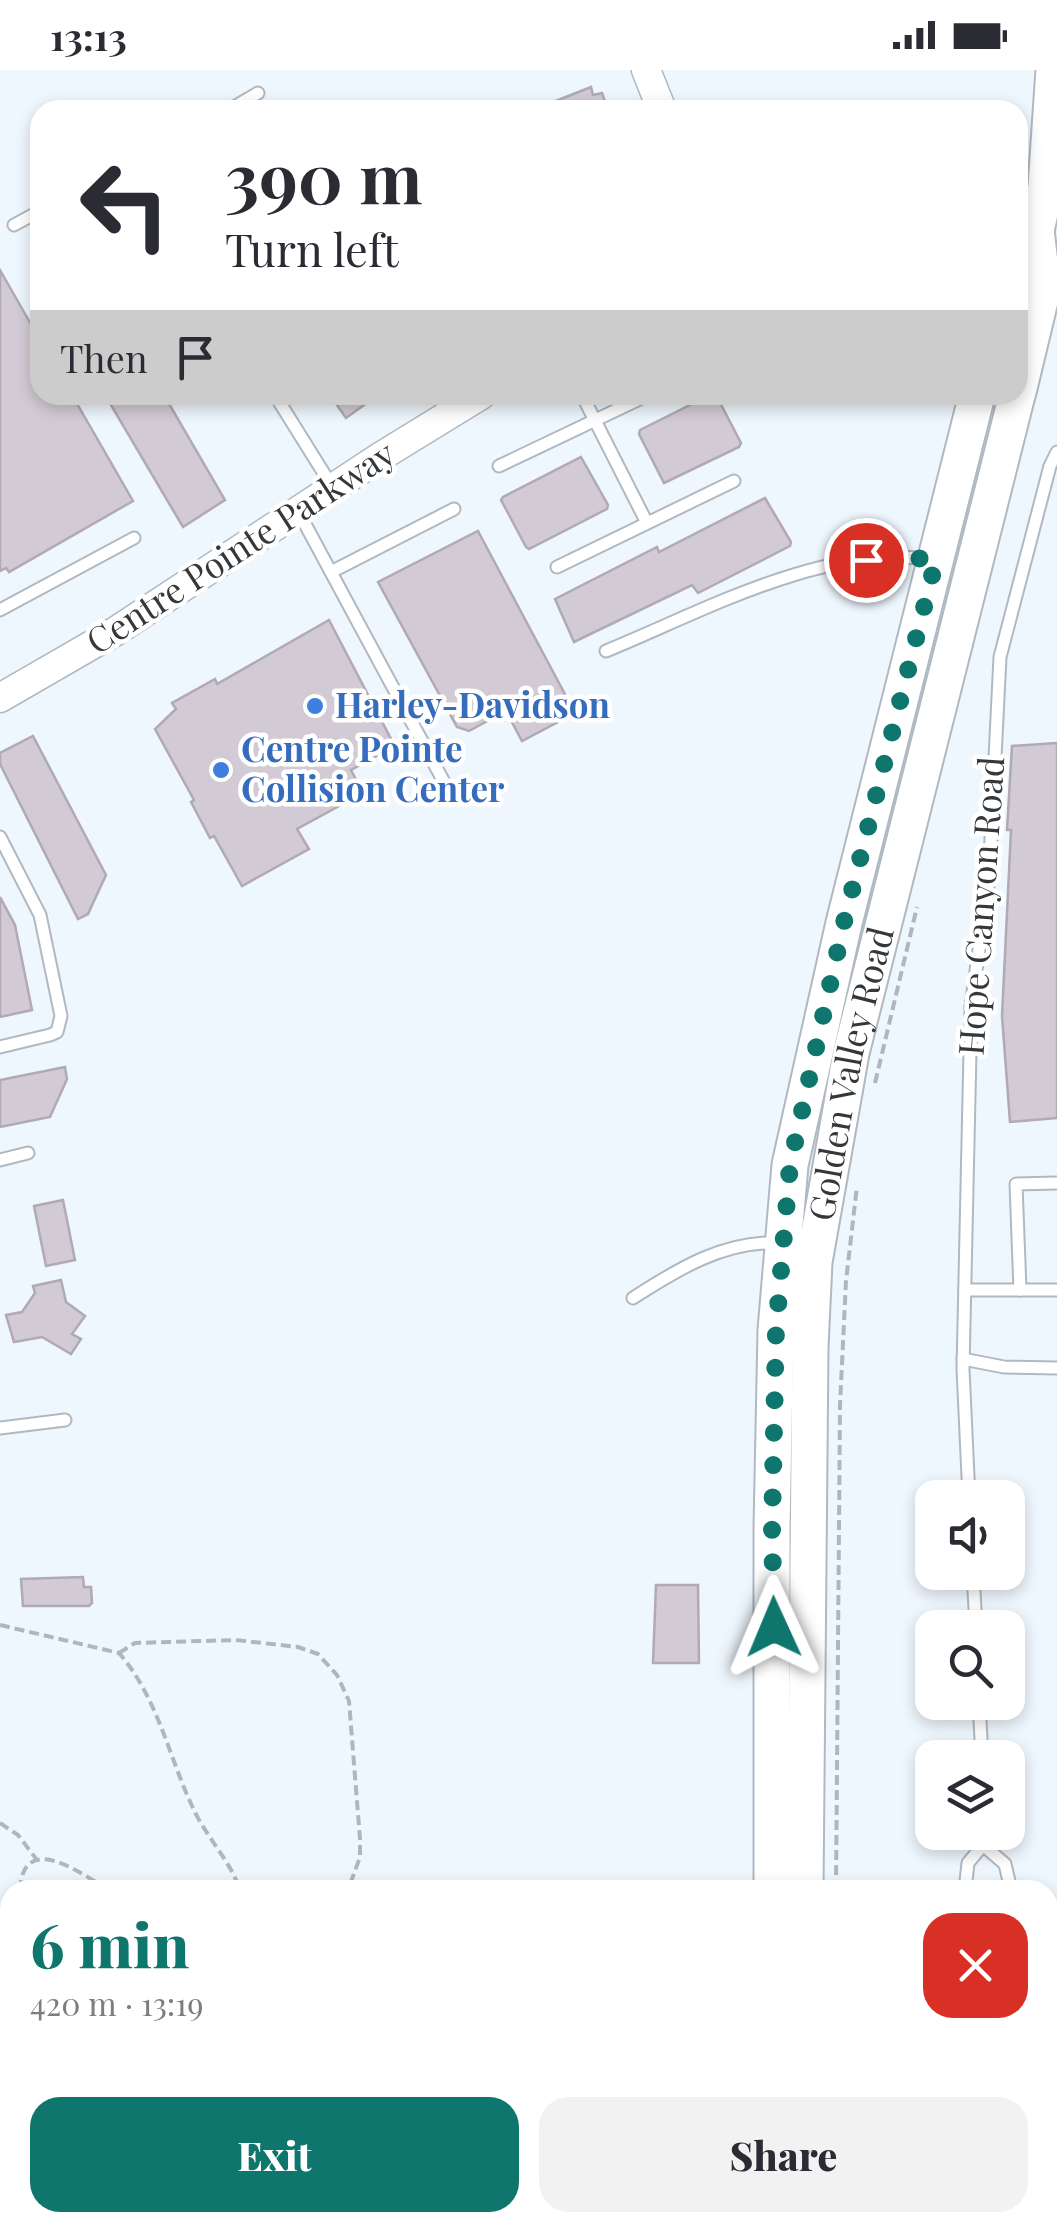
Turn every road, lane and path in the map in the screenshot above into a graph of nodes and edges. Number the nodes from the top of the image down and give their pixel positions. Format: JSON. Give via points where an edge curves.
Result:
{"nodes":[{"id":1,"x":646,"y":70,"type":"edge"},
{"id":2,"x":1054,"y":70,"type":"edge"},
{"id":3,"x":258,"y":93,"type":"dead end"},
{"id":4,"x":246,"y":100,"type":"edge"},
{"id":5,"x":658,"y":100,"type":"edge"},
{"id":6,"x":30,"y":216,"type":"edge"},
{"id":7,"x":14,"y":225,"type":"dead end"},
{"id":8,"x":1032,"y":237,"type":"edge"},
{"id":9,"x":1028,"y":349,"type":"edge"},
{"id":10,"x":281,"y":405,"type":"edge"},
{"id":11,"x":465,"y":405,"type":"edge"},
{"id":12,"x":587,"y":405,"type":"edge"},
{"id":13,"x":627,"y":405,"type":"edge"},
{"id":14,"x":975,"y":405,"type":"edge"},
{"id":15,"x":1014,"y":405,"type":"edge"},
{"id":16,"x":595,"y":420,"type":"junction"},
{"id":17,"x":1057,"y":452,"type":"edge"},
{"id":18,"x":499,"y":466,"type":"dead end"},
{"id":19,"x":734,"y":481,"type":"dead end"},
{"id":20,"x":333,"y":488,"type":"junction"},
{"id":21,"x":454,"y":508,"type":"dead end"},
{"id":22,"x":298,"y":511,"type":"junction"},
{"id":23,"x":646,"y":523,"type":"junction"},
{"id":24,"x":134,"y":538,"type":"dead end"},
{"id":25,"x":936,"y":560,"type":"junction"},
{"id":26,"x":557,"y":567,"type":"dead end"},
{"id":27,"x":331,"y":572,"type":"junction"},
{"id":28,"x":0,"y":610,"type":"edge"},
{"id":29,"x":606,"y":651,"type":"dead end"},
{"id":30,"x":0,"y":698,"type":"edge"},
{"id":31,"x":444,"y":782,"type":"dead end"},
{"id":32,"x":0,"y":837,"type":"edge"},
{"id":33,"x":921,"y":891,"type":"dead end"},
{"id":34,"x":0,"y":1046,"type":"edge"},
{"id":35,"x":874,"y":1088,"type":"dead end"},
{"id":36,"x":28,"y":1154,"type":"dead end"},
{"id":37,"x":0,"y":1160,"type":"edge"},
{"id":38,"x":858,"y":1173,"type":"dead end"},
{"id":39,"x":1057,"y":1183,"type":"edge"},
{"id":40,"x":781,"y":1243,"type":"junction"},
{"id":41,"x":965,"y":1290,"type":"junction"},
{"id":42,"x":1020,"y":1290,"type":"junction"},
{"id":43,"x":1057,"y":1290,"type":"edge"},
{"id":44,"x":633,"y":1298,"type":"dead end"},
{"id":45,"x":963,"y":1364,"type":"junction"},
{"id":46,"x":1057,"y":1368,"type":"edge"},
{"id":47,"x":65,"y":1420,"type":"dead end"},
{"id":48,"x":0,"y":1428,"type":"edge"},
{"id":49,"x":969,"y":1480,"type":"edge"},
{"id":50,"x":0,"y":1625,"type":"edge"},
{"id":51,"x":119,"y":1653,"type":"junction"},
{"id":52,"x":0,"y":1823,"type":"edge"},
{"id":53,"x":976,"y":1850,"type":"edge"},
{"id":54,"x":993,"y":1850,"type":"edge"},
{"id":55,"x":37,"y":1860,"type":"junction"},
{"id":56,"x":21,"y":1880,"type":"edge"},
{"id":57,"x":92,"y":1880,"type":"edge"},
{"id":58,"x":236,"y":1880,"type":"edge"},
{"id":59,"x":352,"y":1880,"type":"edge"},
{"id":60,"x":772,"y":1880,"type":"edge"},
{"id":61,"x":806,"y":1880,"type":"edge"},
{"id":62,"x":836,"y":1880,"type":"edge"},
{"id":63,"x":966,"y":1880,"type":"edge"},
{"id":64,"x":1009,"y":1880,"type":"edge"}],
"edges":[{"from":1,"to":5,"type":"street"},
{"from":2,"to":8,"type":"main road","name":"Golden Valley Road","via":[[1046,187]]},
{"from":3,"to":4,"type":"lane"},
{"from":6,"to":7,"type":"lane"},
{"from":8,"to":9,"type":"main road","name":"Golden Valley Road","via":[[1043,288]]},
{"from":10,"to":20,"type":"lane"},
{"from":11,"to":20,"type":"street","name":"Centre Pointe Parkway"},
{"from":12,"to":16,"type":"lane"},
{"from":13,"to":16,"type":"lane"},
{"from":14,"to":25,"type":"main road","name":"Golden Valley Road"},
{"from":15,"to":61,"type":"main road","name":"Golden Valley Road","via":[[851,1053],[814,1262]]},
{"from":16,"to":18,"type":"lane"},
{"from":16,"to":23,"type":"lane"},
{"from":17,"to":41,"type":"lane","name":"Hope Canyon Road","via":[[1000,656],[988,879],[971,1006]]},
{"from":19,"to":23,"type":"lane"},
{"from":20,"to":22,"type":"street","name":"Centre Pointe Parkway"},
{"from":21,"to":27,"type":"lane"},
{"from":22,"to":27,"type":"lane"},
{"from":22,"to":30,"type":"street","name":"Centre Pointe Parkway","via":[[116,632]]},
{"from":23,"to":26,"type":"lane"},
{"from":24,"to":28,"type":"lane"},
{"from":25,"to":29,"type":"lane","via":[[895,556],[806,569]]},
{"from":25,"to":40,"type":"main road","name":"Golden Valley Road","via":[[844,922],[790,1165]]},
{"from":27,"to":31,"type":"lane"},
{"from":32,"to":34,"type":"lane","via":[[40,914],[62,1016],[50,1035]]},
{"from":33,"to":35,"type":"path"},
{"from":36,"to":37,"type":"lane"},
{"from":38,"to":62,"type":"path","via":[[840,1405]]},
{"from":39,"to":42,"type":"lane","via":[[1016,1184]]},
{"from":40,"to":44,"type":"lane","via":[[718,1251]]},
{"from":40,"to":60,"type":"main road","name":"Golden Valley Road","via":[[772,1528]]},
{"from":41,"to":42,"type":"lane"},
{"from":41,"to":45,"type":"lane","name":"Hope Canyon Road"},
{"from":42,"to":43,"type":"lane"},
{"from":45,"to":46,"type":"lane"},
{"from":45,"to":49,"type":"lane","name":"Hope Canyon Road"},
{"from":47,"to":48,"type":"lane"},
{"from":50,"to":51,"type":"path"},
{"from":51,"to":58,"type":"path","via":[[155,1707],[193,1810]]},
{"from":51,"to":59,"type":"path","via":[[135,1644],[236,1640],[318,1654],[349,1700],[360,1839]]},
{"from":52,"to":55,"type":"path"},
{"from":53,"to":63,"type":"lane"},
{"from":54,"to":64,"type":"lane"},
{"from":55,"to":56,"type":"path"},
{"from":55,"to":57,"type":"path","via":[[61,1861]]}]}
